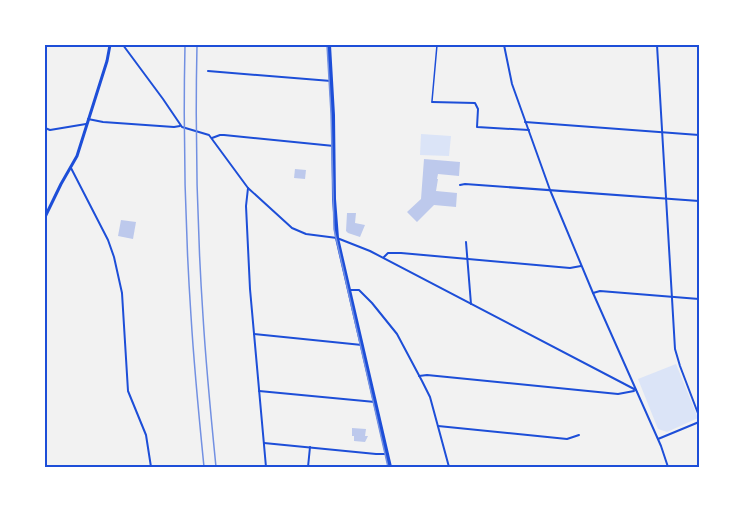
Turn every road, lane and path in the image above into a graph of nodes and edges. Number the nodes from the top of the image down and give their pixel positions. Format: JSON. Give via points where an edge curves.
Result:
{"nodes":[{"id":1,"x":110,"y":45,"type":"edge"},
{"id":2,"x":123,"y":45,"type":"edge"},
{"id":3,"x":328,"y":45,"type":"edge"},
{"id":4,"x":437,"y":45,"type":"edge"},
{"id":5,"x":504,"y":45,"type":"edge"},
{"id":6,"x":657,"y":45,"type":"edge"},
{"id":7,"x":208,"y":71,"type":"dead end"},
{"id":8,"x":331,"y":81,"type":"junction"},
{"id":9,"x":432,"y":102,"type":"joint"},
{"id":10,"x":88,"y":118,"type":"junction"},
{"id":11,"x":525,"y":122,"type":"junction"},
{"id":12,"x":86,"y":124,"type":"junction"},
{"id":13,"x":180,"y":126,"type":"junction"},
{"id":14,"x":45,"y":128,"type":"edge"},
{"id":15,"x":529,"y":130,"type":"junction"},
{"id":16,"x":663,"y":132,"type":"junction"},
{"id":17,"x":699,"y":135,"type":"edge"},
{"id":18,"x":212,"y":138,"type":"junction"},
{"id":19,"x":334,"y":147,"type":"junction"},
{"id":20,"x":71,"y":168,"type":"junction"},
{"id":21,"x":460,"y":185,"type":"dead end"},
{"id":22,"x":248,"y":188,"type":"junction"},
{"id":23,"x":550,"y":190,"type":"junction"},
{"id":24,"x":666,"y":199,"type":"junction"},
{"id":25,"x":699,"y":201,"type":"edge"},
{"id":26,"x":45,"y":217,"type":"edge"},
{"id":27,"x":337,"y":238,"type":"junction"},
{"id":28,"x":466,"y":242,"type":"dead end"},
{"id":29,"x":384,"y":257,"type":"junction"},
{"id":30,"x":467,"y":258,"type":"junction"},
{"id":31,"x":581,"y":266,"type":"junction"},
{"id":32,"x":348,"y":290,"type":"junction"},
{"id":33,"x":593,"y":293,"type":"junction"},
{"id":34,"x":672,"y":297,"type":"junction"},
{"id":35,"x":699,"y":299,"type":"edge"},
{"id":36,"x":471,"y":304,"type":"junction"},
{"id":37,"x":254,"y":334,"type":"junction"},
{"id":38,"x":362,"y":345,"type":"junction"},
{"id":39,"x":419,"y":376,"type":"junction"},
{"id":40,"x":636,"y":390,"type":"junction"},
{"id":41,"x":259,"y":391,"type":"junction"},
{"id":42,"x":375,"y":402,"type":"junction"},
{"id":43,"x":699,"y":416,"type":"edge"},
{"id":44,"x":699,"y":423,"type":"edge"},
{"id":45,"x":438,"y":426,"type":"junction"},
{"id":46,"x":579,"y":435,"type":"dead end"},
{"id":47,"x":658,"y":440,"type":"junction"},
{"id":48,"x":263,"y":442,"type":"junction"},
{"id":49,"x":310,"y":447,"type":"junction"},
{"id":50,"x":387,"y":454,"type":"junction"},
{"id":51,"x":151,"y":467,"type":"edge"},
{"id":52,"x":266,"y":467,"type":"edge"},
{"id":53,"x":308,"y":467,"type":"edge"},
{"id":54,"x":390,"y":467,"type":"edge"},
{"id":55,"x":449,"y":467,"type":"edge"},
{"id":56,"x":668,"y":467,"type":"edge"}],
"edges":[{"from":1,"to":10,"type":"street"},
{"from":2,"to":13,"type":"street"},
{"from":3,"to":8,"type":"main road"},
{"from":4,"to":9,"type":"lane"},
{"from":5,"to":11,"type":"street"},
{"from":6,"to":16,"type":"street"},
{"from":7,"to":8,"type":"street"},
{"from":8,"to":19,"type":"main road"},
{"from":9,"to":15,"type":"street","via":[[475,103],[477,127]]},
{"from":10,"to":12,"type":"street"},
{"from":10,"to":13,"type":"street"},
{"from":11,"to":15,"type":"street"},
{"from":11,"to":16,"type":"street"},
{"from":12,"to":14,"type":"street"},
{"from":12,"to":20,"type":"street"},
{"from":13,"to":18,"type":"street"},
{"from":15,"to":23,"type":"street"},
{"from":16,"to":17,"type":"street"},
{"from":16,"to":24,"type":"street"},
{"from":18,"to":19,"type":"street","via":[[220,135]]},
{"from":18,"to":22,"type":"street"},
{"from":19,"to":27,"type":"main road"},
{"from":20,"to":26,"type":"street"},
{"from":20,"to":51,"type":"street","via":[[116,263],[128,391],[146,435]]},
{"from":21,"to":23,"type":"street"},
{"from":22,"to":27,"type":"street","via":[[292,228]]},
{"from":22,"to":37,"type":"street"},
{"from":23,"to":24,"type":"street"},
{"from":23,"to":31,"type":"street"},
{"from":24,"to":25,"type":"street"},
{"from":24,"to":34,"type":"street"},
{"from":27,"to":29,"type":"street"},
{"from":27,"to":32,"type":"main road"},
{"from":28,"to":30,"type":"street"},
{"from":29,"to":30,"type":"street","via":[[401,253]]},
{"from":29,"to":36,"type":"street"},
{"from":30,"to":31,"type":"street"},
{"from":30,"to":36,"type":"street"},
{"from":31,"to":33,"type":"street"},
{"from":32,"to":38,"type":"main road"},
{"from":32,"to":39,"type":"street","via":[[358,290],[372,303],[397,334]]},
{"from":33,"to":34,"type":"street"},
{"from":33,"to":40,"type":"street"},
{"from":34,"to":35,"type":"street"},
{"from":34,"to":43,"type":"street","via":[[675,349]]},
{"from":36,"to":40,"type":"street"},
{"from":37,"to":38,"type":"street"},
{"from":37,"to":41,"type":"street"},
{"from":38,"to":42,"type":"main road"},
{"from":39,"to":40,"type":"street","via":[[618,394]]},
{"from":39,"to":45,"type":"street"},
{"from":40,"to":47,"type":"street"},
{"from":41,"to":42,"type":"street"},
{"from":41,"to":48,"type":"street"},
{"from":42,"to":50,"type":"main road"},
{"from":44,"to":47,"type":"street"},
{"from":45,"to":46,"type":"street","via":[[567,439]]},
{"from":45,"to":55,"type":"street"},
{"from":47,"to":56,"type":"street"},
{"from":48,"to":49,"type":"street"},
{"from":48,"to":52,"type":"street"},
{"from":49,"to":50,"type":"street"},
{"from":49,"to":53,"type":"street"},
{"from":50,"to":54,"type":"main road"}]}
